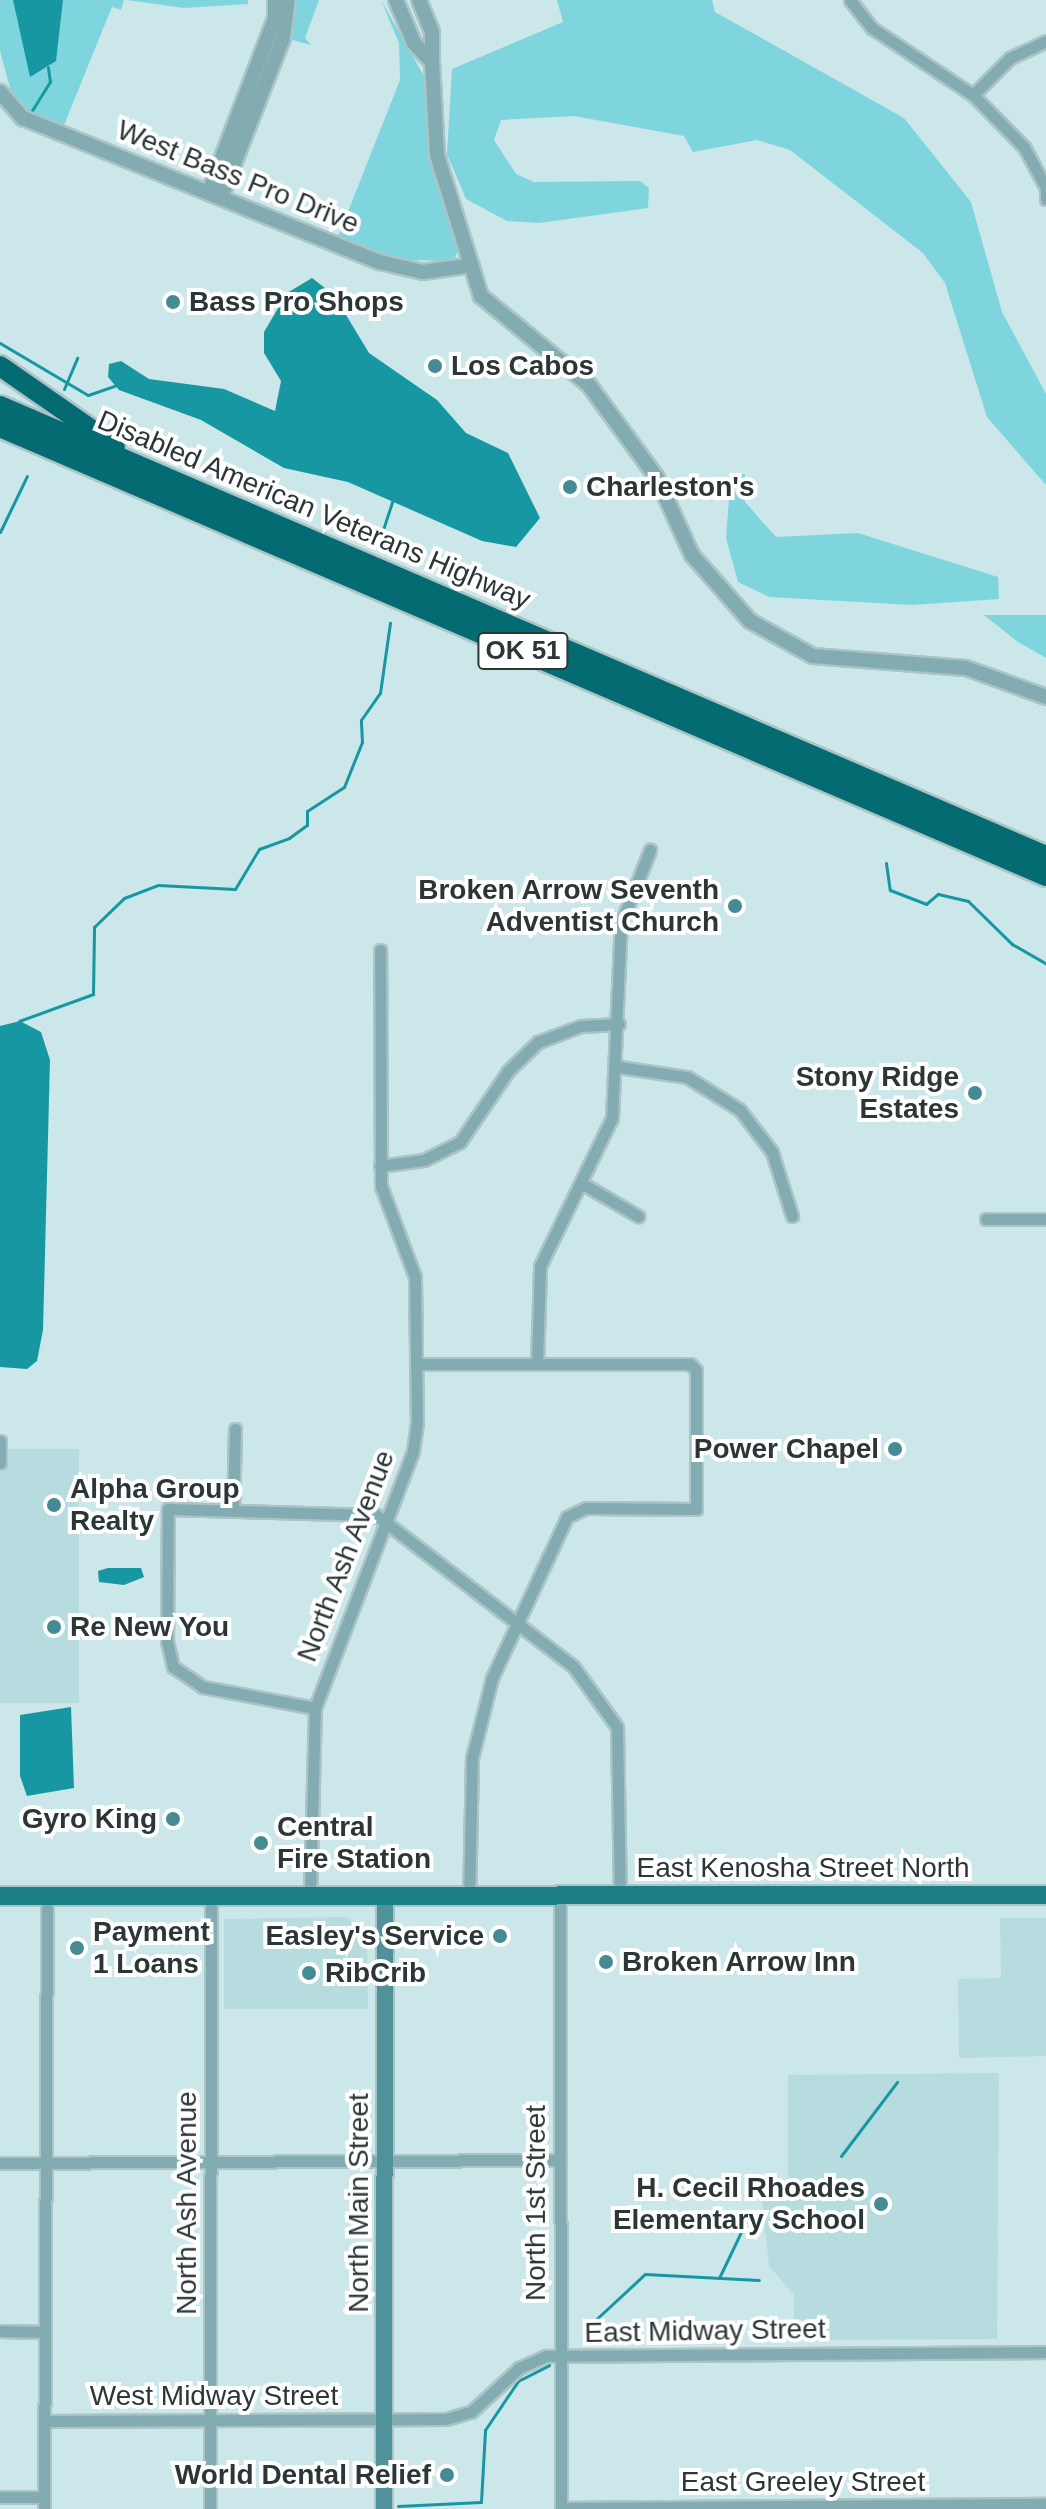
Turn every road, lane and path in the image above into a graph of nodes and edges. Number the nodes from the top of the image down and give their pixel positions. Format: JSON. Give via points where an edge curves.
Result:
{"nodes":[{"id":1,"x":275,"y":0,"type":"edge"},
{"id":2,"x":288,"y":0,"type":"edge"},
{"id":3,"x":396,"y":0,"type":"edge"},
{"id":4,"x":419,"y":0,"type":"edge"},
{"id":5,"x":850,"y":0,"type":"edge"},
{"id":6,"x":1046,"y":41,"type":"edge"},
{"id":7,"x":432,"y":62,"type":"junction"},
{"id":8,"x":0,"y":92,"type":"edge"},
{"id":9,"x":973,"y":95,"type":"junction"},
{"id":10,"x":1046,"y":188,"type":"edge"},
{"id":11,"x":215,"y":195,"type":"junction"},
{"id":12,"x":1046,"y":199,"type":"edge"},
{"id":13,"x":472,"y":265,"type":"junction"},
{"id":14,"x":0,"y":366,"type":"edge"},
{"id":15,"x":0,"y":406,"type":"edge"},
{"id":16,"x":0,"y":427,"type":"edge"},
{"id":17,"x":151,"y":471,"type":"junction"},
{"id":18,"x":1046,"y":697,"type":"edge"},
{"id":19,"x":650,"y":850,"type":"dead end"},
{"id":20,"x":1046,"y":856,"type":"edge"},
{"id":21,"x":1046,"y":876,"type":"edge"},
{"id":22,"x":380,"y":950,"type":"dead end"},
{"id":23,"x":619,"y":1024,"type":"junction"},
{"id":24,"x":619,"y":1067,"type":"junction"},
{"id":25,"x":380,"y":1166,"type":"junction"},
{"id":26,"x":583,"y":1184,"type":"junction"},
{"id":27,"x":638,"y":1216,"type":"dead end"},
{"id":28,"x":792,"y":1216,"type":"dead end"},
{"id":29,"x":986,"y":1219,"type":"dead end"},
{"id":30,"x":1046,"y":1219,"type":"edge"},
{"id":31,"x":416,"y":1364,"type":"junction"},
{"id":32,"x":537,"y":1364,"type":"junction"},
{"id":33,"x":235,"y":1429,"type":"dead end"},
{"id":34,"x":0,"y":1441,"type":"edge"},
{"id":35,"x":0,"y":1463,"type":"edge"},
{"id":36,"x":233,"y":1511,"type":"junction"},
{"id":37,"x":384,"y":1521,"type":"junction"},
{"id":38,"x":516,"y":1622,"type":"junction"},
{"id":39,"x":315,"y":1708,"type":"junction"},
{"id":40,"x":1046,"y":1895,"type":"edge"},
{"id":41,"x":0,"y":1896,"type":"edge"},
{"id":42,"x":47,"y":1896,"type":"junction"},
{"id":43,"x":211,"y":1896,"type":"junction"},
{"id":44,"x":476,"y":1896,"type":"junction"},
{"id":45,"x":560,"y":1896,"type":"junction"},
{"id":46,"x":620,"y":1896,"type":"junction"},
{"id":47,"x":310,"y":1897,"type":"junction"},
{"id":48,"x":385,"y":1897,"type":"junction"},
{"id":49,"x":560,"y":2160,"type":"junction"},
{"id":50,"x":210,"y":2162,"type":"junction"},
{"id":51,"x":385,"y":2162,"type":"junction"},
{"id":52,"x":0,"y":2163,"type":"edge"},
{"id":53,"x":45,"y":2163,"type":"junction"},
{"id":54,"x":0,"y":2331,"type":"edge"},
{"id":55,"x":45,"y":2332,"type":"junction"},
{"id":56,"x":1046,"y":2352,"type":"edge"},
{"id":57,"x":560,"y":2357,"type":"junction"},
{"id":58,"x":210,"y":2420,"type":"junction"},
{"id":59,"x":384,"y":2420,"type":"junction"},
{"id":60,"x":44,"y":2421,"type":"junction"},
{"id":61,"x":0,"y":2497,"type":"edge"},
{"id":62,"x":44,"y":2503,"type":"edge"},
{"id":63,"x":1046,"y":2504,"type":"edge"},
{"id":64,"x":561,"y":2508,"type":"edge"},
{"id":65,"x":210,"y":2509,"type":"edge"},
{"id":66,"x":384,"y":2509,"type":"edge"}],
"edges":[{"from":1,"to":11,"type":"street","via":[[275,18]]},
{"from":2,"to":11,"type":"street","via":[[283,38]]},
{"from":3,"to":7,"type":"street","via":[[414,43]]},
{"from":4,"to":7,"type":"street","via":[[432,32]]},
{"from":5,"to":9,"type":"street","via":[[872,28]]},
{"from":6,"to":9,"type":"street","via":[[1010,58]]},
{"from":7,"to":13,"type":"street","via":[[437,155]]},
{"from":8,"to":11,"type":"street","name":"West Bass Pro Drive","via":[[23,118]]},
{"from":9,"to":10,"type":"street","via":[[1024,147]]},
{"from":10,"to":12,"type":"street"},
{"from":11,"to":13,"type":"street","name":"West Bass Pro Drive","via":[[402,269]]},
{"from":13,"to":18,"type":"street","via":[[489,306],[572,366],[657,478],[692,555],[750,621],[792,650],[966,668]]},
{"from":14,"to":17,"type":"highway"},
{"from":15,"to":17,"type":"highway","name":"Disabled American Veterans Highway","number":"OK 51"},
{"from":16,"to":21,"type":"highway","name":"Disabled American Veterans Highway","number":"OK 51"},
{"from":17,"to":20,"type":"highway","name":"Disabled American Veterans Highway","number":"OK 51"},
{"from":19,"to":23,"type":"street","via":[[621,923]]},
{"from":22,"to":25,"type":"street","name":"North Ash Avenue"},
{"from":23,"to":24,"type":"street"},
{"from":23,"to":25,"type":"street","via":[[581,1026],[538,1042],[508,1071],[460,1142],[424,1160]]},
{"from":24,"to":26,"type":"street","via":[[609,1127]]},
{"from":24,"to":28,"type":"street","via":[[687,1077],[740,1110],[772,1152]]},
{"from":25,"to":31,"type":"street","name":"North Ash Avenue","via":[[382,1200],[415,1277]]},
{"from":26,"to":27,"type":"street"},
{"from":26,"to":32,"type":"street","via":[[540,1266]]},
{"from":29,"to":30,"type":"street"},
{"from":31,"to":32,"type":"street"},
{"from":31,"to":37,"type":"street","name":"North Ash Avenue","via":[[415,1440]]},
{"from":32,"to":38,"type":"street","via":[[695,1366],[696,1509],[574,1513],[559,1528]]},
{"from":33,"to":36,"type":"street"},
{"from":34,"to":35,"type":"street"},
{"from":36,"to":37,"type":"street","via":[[367,1513]]},
{"from":36,"to":39,"type":"street","via":[[168,1509],[167,1650],[190,1682]]},
{"from":37,"to":38,"type":"street"},
{"from":37,"to":39,"type":"street","name":"North Ash Avenue"},
{"from":38,"to":44,"type":"street","via":[[474,1743]]},
{"from":38,"to":46,"type":"street","via":[[583,1676],[614,1719],[622,1767]]},
{"from":39,"to":47,"type":"street","name":"North Ash Avenue"},
{"from":40,"to":46,"type":"main road","name":"East Kenosha Street North"},
{"from":41,"to":42,"type":"main road"},
{"from":42,"to":43,"type":"main road"},
{"from":42,"to":53,"type":"street"},
{"from":43,"to":47,"type":"main road"},
{"from":43,"to":50,"type":"street","name":"North Ash Avenue"},
{"from":44,"to":45,"type":"main road","name":"East Kenosha Street North"},
{"from":44,"to":48,"type":"main road"},
{"from":45,"to":46,"type":"main road","name":"East Kenosha Street North"},
{"from":45,"to":49,"type":"street","name":"North 1st Street"},
{"from":47,"to":48,"type":"main road"},
{"from":48,"to":51,"type":"main road","name":"North Main Street"},
{"from":49,"to":51,"type":"street"},
{"from":49,"to":57,"type":"street","name":"North 1st Street"},
{"from":50,"to":51,"type":"street"},
{"from":50,"to":53,"type":"street"},
{"from":50,"to":58,"type":"street","name":"North Ash Avenue"},
{"from":51,"to":59,"type":"main road","name":"North Main Street"},
{"from":52,"to":53,"type":"street"},
{"from":53,"to":55,"type":"street"},
{"from":54,"to":55,"type":"street"},
{"from":55,"to":60,"type":"street"},
{"from":56,"to":57,"type":"street","name":"East Midway Street"},
{"from":57,"to":59,"type":"street","name":"East Midway Street","via":[[527,2363],[458,2416]]},
{"from":57,"to":64,"type":"street","name":"North 1st Street"},
{"from":58,"to":59,"type":"street","name":"West Midway Street"},
{"from":58,"to":60,"type":"street","name":"West Midway Street"},
{"from":58,"to":65,"type":"street","name":"North Ash Avenue"},
{"from":59,"to":66,"type":"main road","name":"North Main Street"},
{"from":60,"to":62,"type":"street"},
{"from":61,"to":62,"type":"street"},
{"from":63,"to":64,"type":"street","name":"East Greeley Street"}]}
